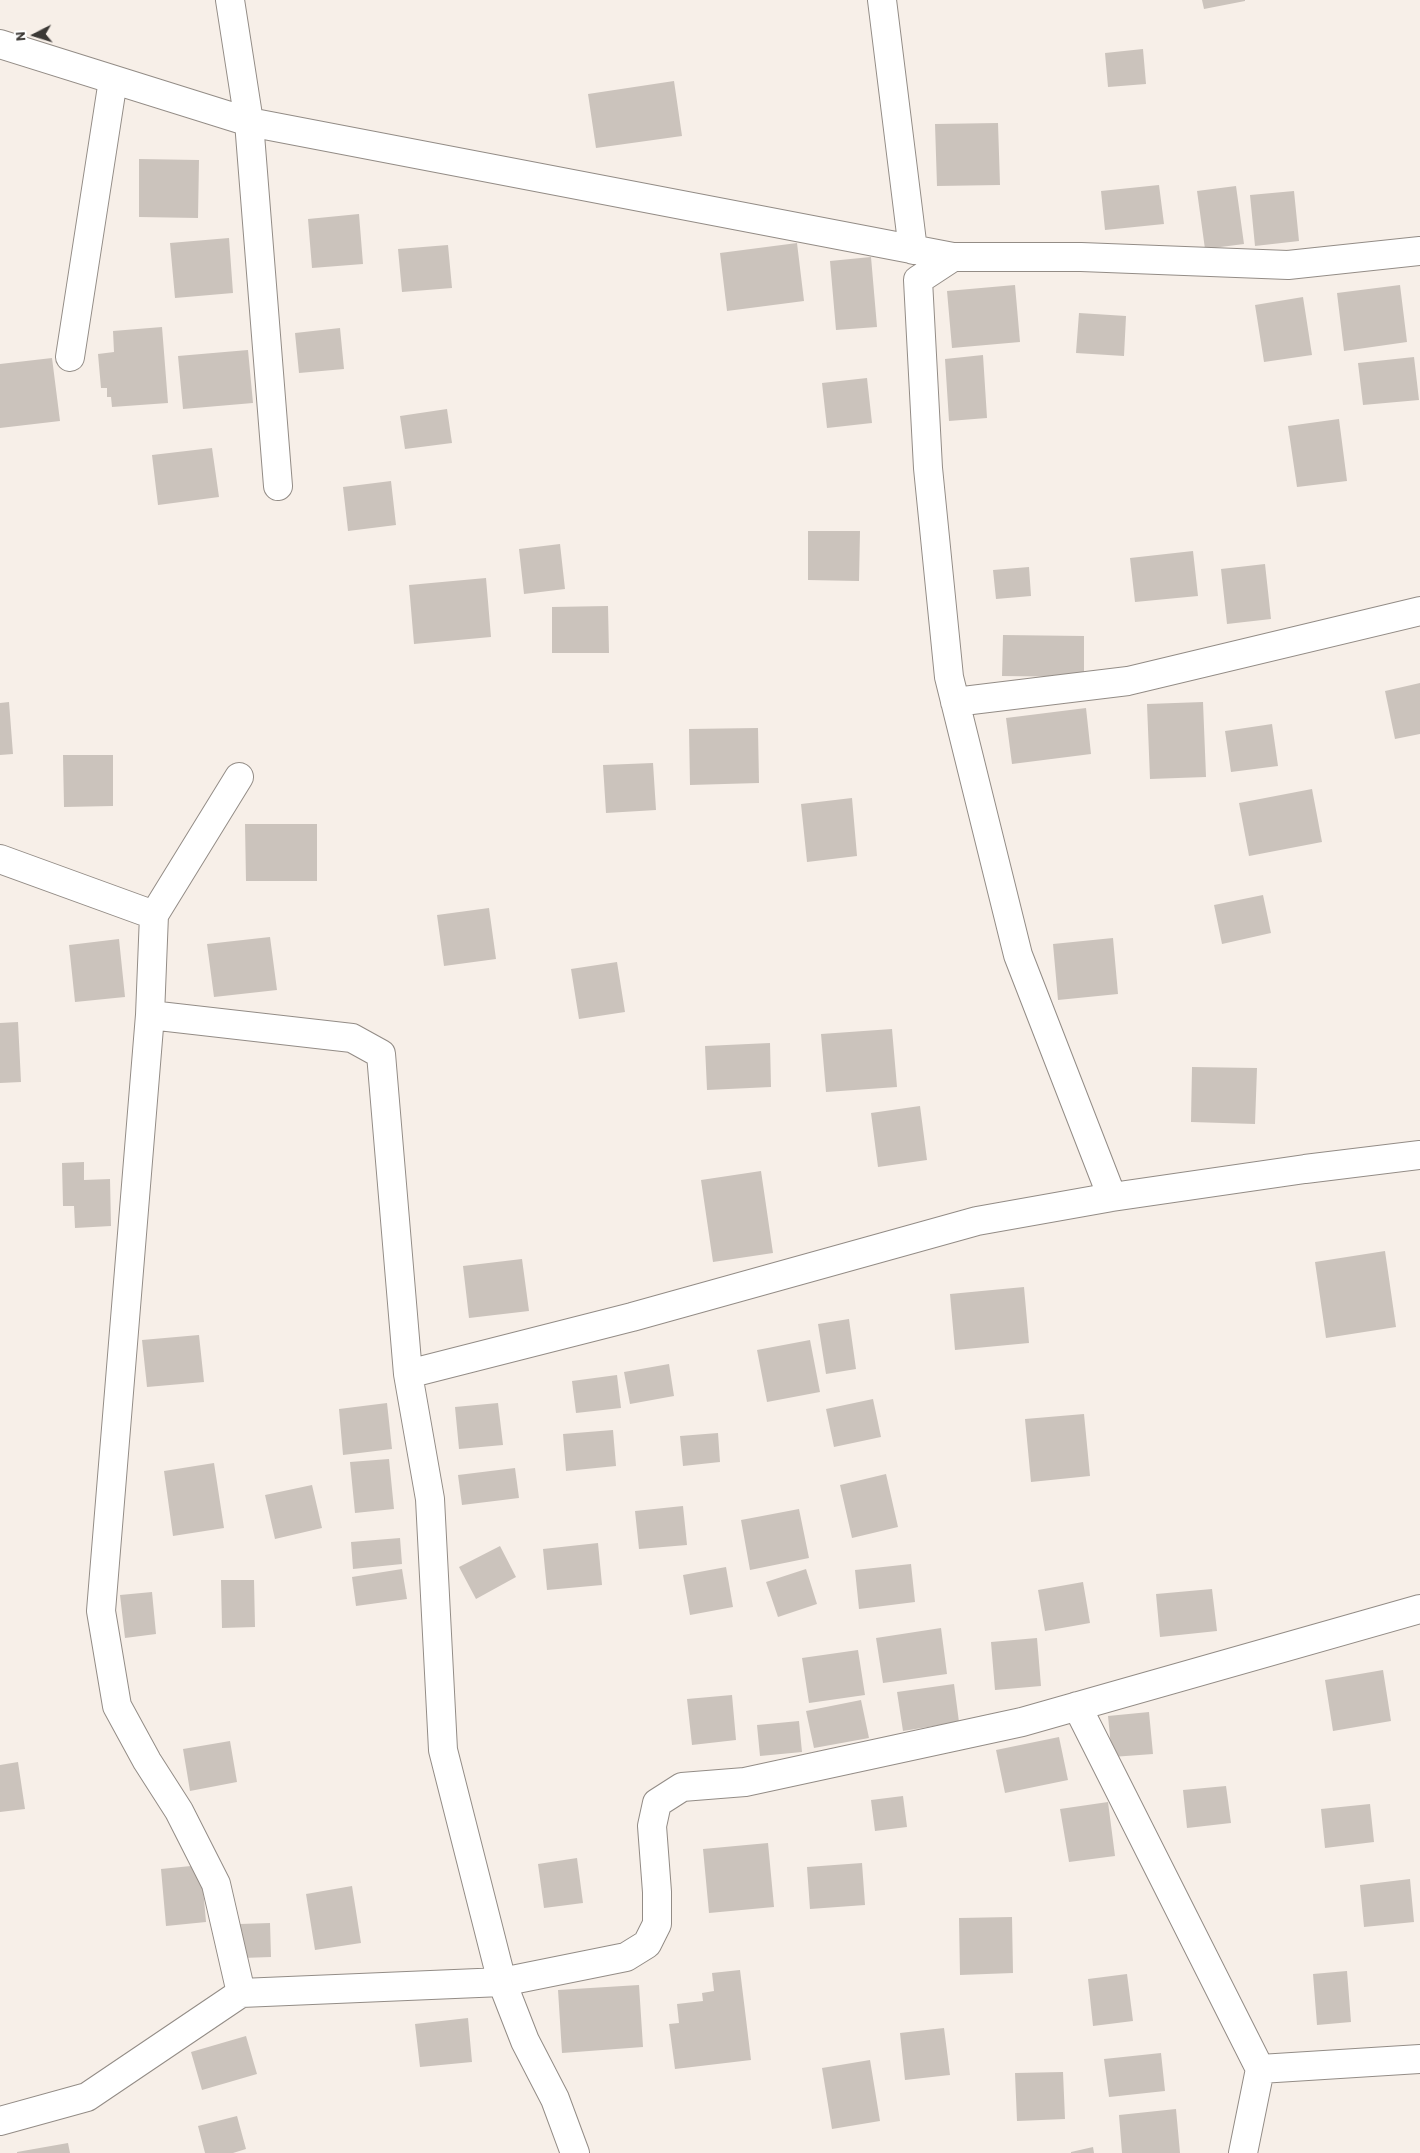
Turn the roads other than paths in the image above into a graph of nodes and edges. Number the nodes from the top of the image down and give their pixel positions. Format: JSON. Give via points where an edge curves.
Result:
{"nodes":[{"id":1,"x":230,"y":0,"type":"edge"},
{"id":2,"x":882,"y":0,"type":"edge"},
{"id":3,"x":0,"y":44,"type":"edge"},
{"id":4,"x":113,"y":80,"type":"junction"},
{"id":5,"x":249,"y":122,"type":"junction"},
{"id":6,"x":913,"y":250,"type":"junction"},
{"id":7,"x":1420,"y":251,"type":"edge"},
{"id":8,"x":953,"y":257,"type":"junction"},
{"id":9,"x":70,"y":358,"type":"dead end"},
{"id":10,"x":278,"y":486,"type":"dead end"},
{"id":11,"x":1420,"y":611,"type":"edge"},
{"id":12,"x":955,"y":702,"type":"junction"},
{"id":13,"x":240,"y":777,"type":"dead end"},
{"id":14,"x":0,"y":859,"type":"edge"},
{"id":15,"x":154,"y":915,"type":"junction"},
{"id":16,"x":150,"y":1015,"type":"junction"},
{"id":17,"x":1420,"y":1155,"type":"edge"},
{"id":18,"x":1112,"y":1197,"type":"junction"},
{"id":19,"x":408,"y":1374,"type":"junction"},
{"id":20,"x":1420,"y":1609,"type":"edge"},
{"id":21,"x":1076,"y":1706,"type":"junction"},
{"id":22,"x":502,"y":1982,"type":"junction"},
{"id":23,"x":241,"y":1993,"type":"junction"},
{"id":24,"x":1420,"y":2059,"type":"edge"},
{"id":25,"x":1260,"y":2069,"type":"junction"},
{"id":26,"x":0,"y":2121,"type":"edge"},
{"id":27,"x":575,"y":2153,"type":"edge"},
{"id":28,"x":1243,"y":2153,"type":"edge"}],
"edges":[{"from":1,"to":5,"type":"street"},
{"from":2,"to":6,"type":"street"},
{"from":3,"to":4,"type":"street"},
{"from":4,"to":5,"type":"street"},
{"from":4,"to":9,"type":"street"},
{"from":5,"to":6,"type":"street"},
{"from":5,"to":10,"type":"street"},
{"from":6,"to":8,"type":"street"},
{"from":7,"to":8,"type":"street","via":[[1288,265],[1081,257]]},
{"from":8,"to":12,"type":"street","via":[[918,280],[928,468],[949,677]]},
{"from":11,"to":12,"type":"street","via":[[1128,681]]},
{"from":12,"to":18,"type":"street","via":[[1018,955]]},
{"from":13,"to":15,"type":"street"},
{"from":14,"to":15,"type":"street"},
{"from":15,"to":16,"type":"street"},
{"from":16,"to":19,"type":"street","via":[[352,1038],[381,1054]]},
{"from":16,"to":23,"type":"street","via":[[101,1611],[117,1706],[179,1811],[216,1884]]},
{"from":17,"to":18,"type":"street"},
{"from":18,"to":19,"type":"street","via":[[977,1221],[632,1317]]},
{"from":19,"to":22,"type":"street","via":[[430,1499],[443,1750]]},
{"from":20,"to":21,"type":"street"},
{"from":21,"to":22,"type":"street","via":[[1022,1722],[745,1782],[682,1787],[657,1803],[652,1826],[657,1924],[647,1944],[626,1957]]},
{"from":21,"to":25,"type":"street"},
{"from":22,"to":23,"type":"street"},
{"from":22,"to":27,"type":"street","via":[[555,2099]]},
{"from":23,"to":26,"type":"street","via":[[87,2097]]},
{"from":24,"to":25,"type":"street"},
{"from":25,"to":28,"type":"street"}]}
